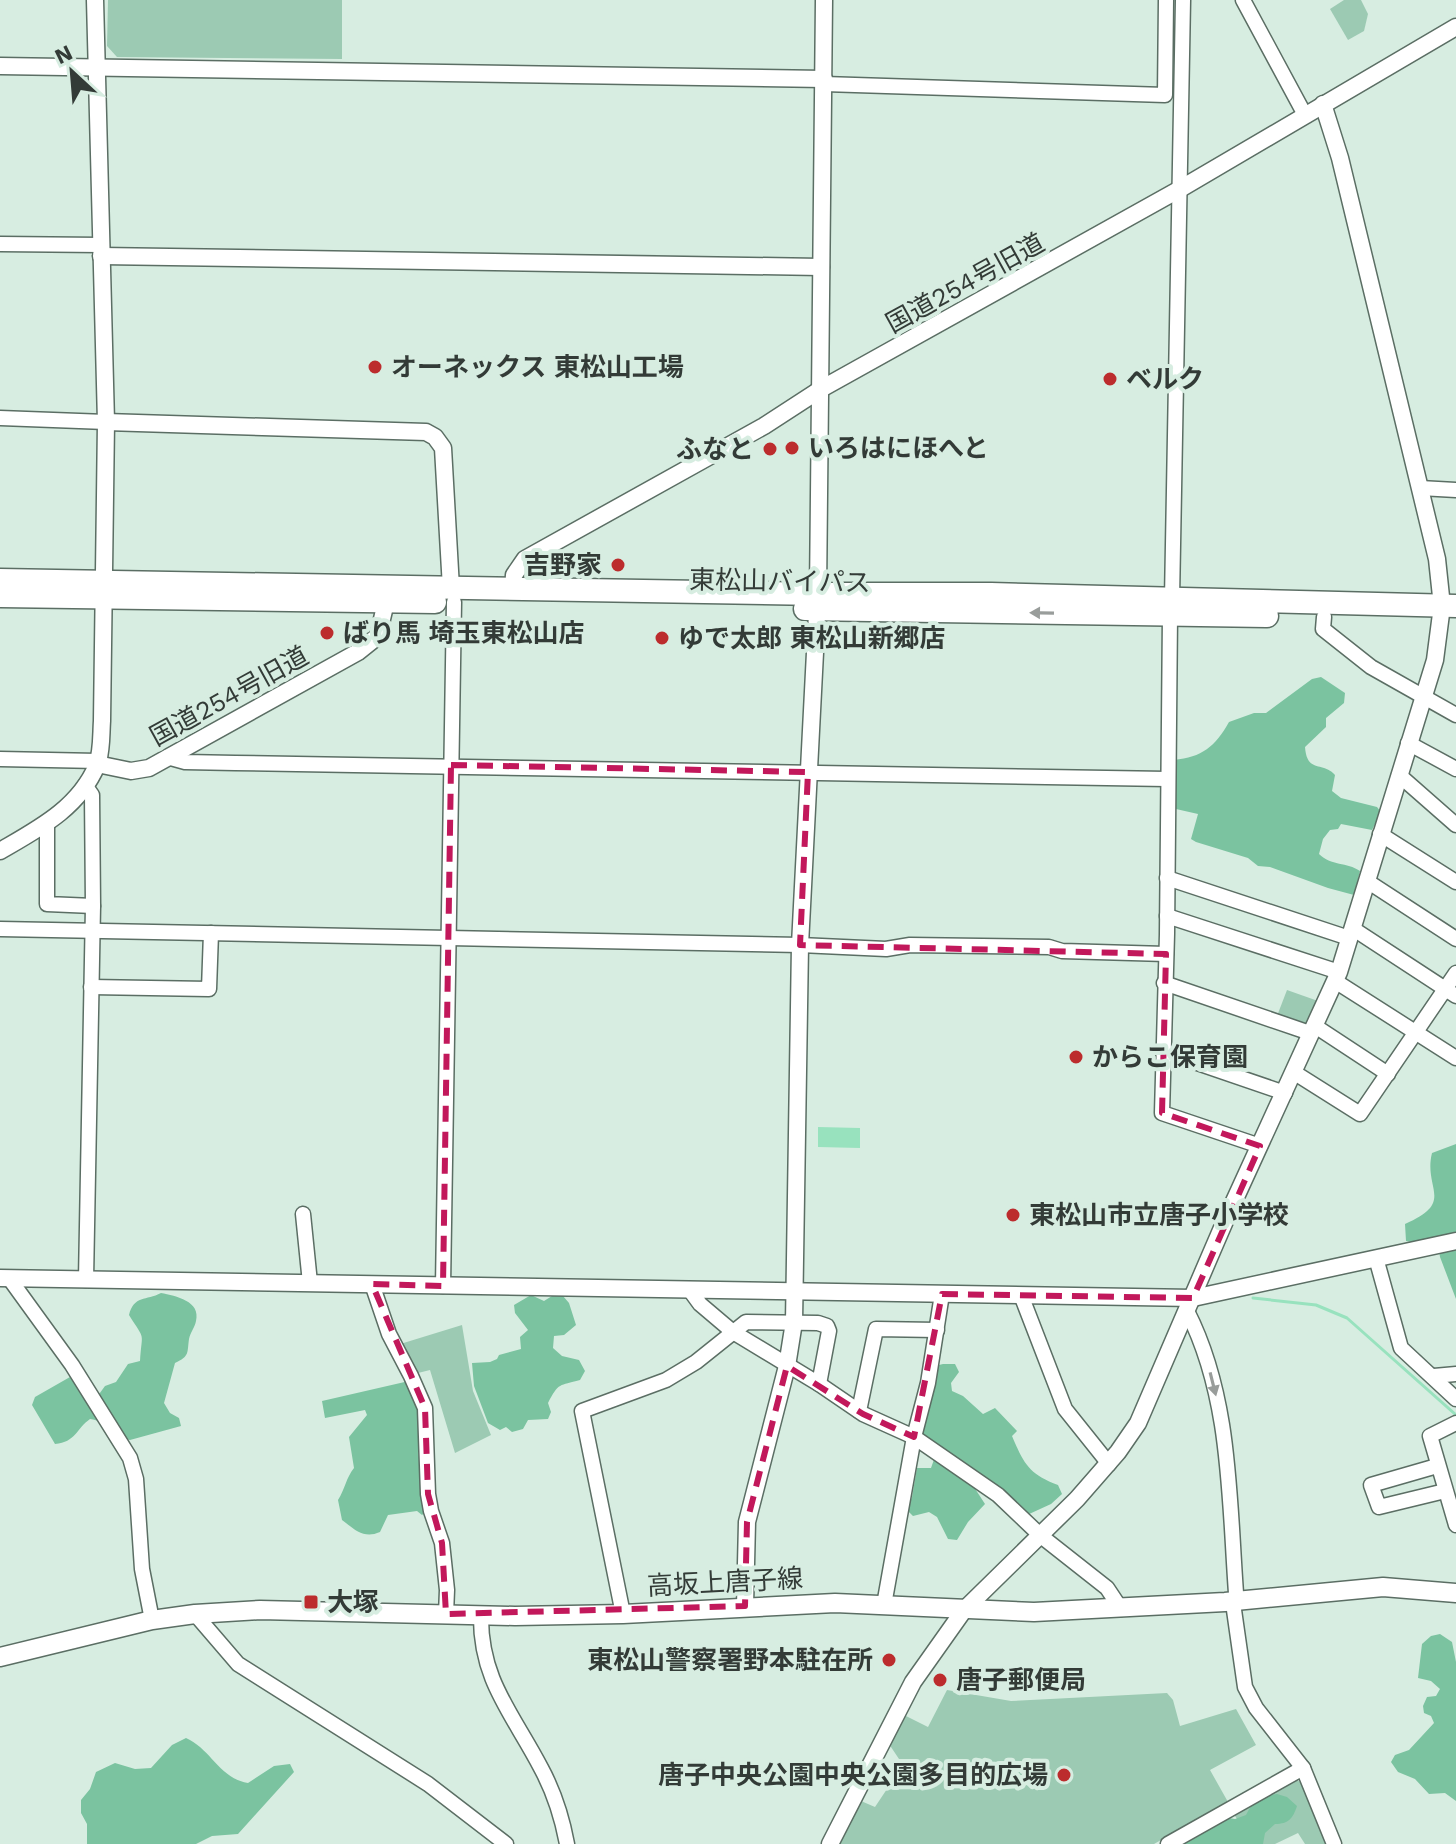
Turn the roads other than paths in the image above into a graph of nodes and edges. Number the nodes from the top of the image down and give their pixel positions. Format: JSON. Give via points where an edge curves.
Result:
{"nodes":[{"id":1,"x":95,"y":0,"type":"edge"},
{"id":2,"x":824,"y":0,"type":"edge"},
{"id":3,"x":1166,"y":0,"type":"edge"},
{"id":4,"x":1183,"y":0,"type":"edge"},
{"id":5,"x":1243,"y":0,"type":"edge"},
{"id":6,"x":1456,"y":27,"type":"edge"},
{"id":7,"x":0,"y":66,"type":"edge"},
{"id":8,"x":95,"y":68,"type":"junction"},
{"id":9,"x":824,"y":82,"type":"junction"},
{"id":10,"x":1323,"y":104,"type":"junction"},
{"id":11,"x":1305,"y":115,"type":"junction"},
{"id":12,"x":1180,"y":189,"type":"junction"},
{"id":13,"x":0,"y":244,"type":"edge"},
{"id":14,"x":101,"y":250,"type":"junction"},
{"id":15,"x":821,"y":267,"type":"junction"},
{"id":16,"x":821,"y":389,"type":"junction"},
{"id":17,"x":0,"y":418,"type":"edge"},
{"id":18,"x":106,"y":422,"type":"junction"},
{"id":19,"x":1420,"y":488,"type":"junction"},
{"id":20,"x":1456,"y":490,"type":"edge"},
{"id":21,"x":0,"y":580,"type":"edge"},
{"id":22,"x":103,"y":589,"type":"junction"},
{"id":23,"x":513,"y":590,"type":"junction"},
{"id":24,"x":452,"y":595,"type":"junction"},
{"id":25,"x":0,"y":596,"type":"edge"},
{"id":26,"x":386,"y":602,"type":"junction"},
{"id":27,"x":818,"y":602,"type":"junction"},
{"id":28,"x":1171,"y":607,"type":"junction"},
{"id":29,"x":1449,"y":613,"type":"edge"},
{"id":30,"x":1324,"y":617,"type":"junction"},
{"id":31,"x":1423,"y":696,"type":"junction"},
{"id":32,"x":1456,"y":715,"type":"edge"},
{"id":33,"x":1408,"y":743,"type":"junction"},
{"id":34,"x":167,"y":757,"type":"junction"},
{"id":35,"x":0,"y":759,"type":"edge"},
{"id":36,"x":97,"y":762,"type":"junction"},
{"id":37,"x":451,"y":765,"type":"junction"},
{"id":38,"x":1456,"y":769,"type":"edge"},
{"id":39,"x":808,"y":772,"type":"junction"},
{"id":40,"x":1399,"y":775,"type":"junction"},
{"id":41,"x":1167,"y":779,"type":"junction"},
{"id":42,"x":85,"y":785,"type":"junction"},
{"id":43,"x":47,"y":824,"type":"junction"},
{"id":44,"x":1456,"y":825,"type":"edge"},
{"id":45,"x":1380,"y":834,"type":"junction"},
{"id":46,"x":0,"y":851,"type":"edge"},
{"id":47,"x":1167,"y":878,"type":"junction"},
{"id":48,"x":1367,"y":881,"type":"junction"},
{"id":49,"x":1456,"y":882,"type":"edge"},
{"id":50,"x":93,"y":906,"type":"junction"},
{"id":51,"x":1167,"y":916,"type":"junction"},
{"id":52,"x":0,"y":929,"type":"edge"},
{"id":53,"x":91,"y":931,"type":"junction"},
{"id":54,"x":211,"y":933,"type":"junction"},
{"id":55,"x":1351,"y":933,"type":"junction"},
{"id":56,"x":448,"y":938,"type":"junction"},
{"id":57,"x":1456,"y":939,"type":"edge"},
{"id":58,"x":800,"y":945,"type":"junction"},
{"id":59,"x":1166,"y":954,"type":"junction"},
{"id":60,"x":1456,"y":973,"type":"edge"},
{"id":61,"x":1337,"y":976,"type":"junction"},
{"id":62,"x":1164,"y":983,"type":"junction"},
{"id":63,"x":91,"y":987,"type":"junction"},
{"id":64,"x":1451,"y":992,"type":"edge"},
{"id":65,"x":1312,"y":1030,"type":"junction"},
{"id":66,"x":1417,"y":1031,"type":"junction"},
{"id":67,"x":1162,"y":1051,"type":"junction"},
{"id":68,"x":1456,"y":1058,"type":"edge"},
{"id":69,"x":1295,"y":1073,"type":"junction"},
{"id":70,"x":1388,"y":1074,"type":"junction"},
{"id":71,"x":1285,"y":1093,"type":"junction"},
{"id":72,"x":1260,"y":1146,"type":"junction"},
{"id":73,"x":303,"y":1214,"type":"dead end"},
{"id":74,"x":1456,"y":1241,"type":"edge"},
{"id":75,"x":1376,"y":1258,"type":"junction"},
{"id":76,"x":4,"y":1278,"type":"edge"},
{"id":77,"x":86,"y":1280,"type":"junction"},
{"id":78,"x":310,"y":1283,"type":"junction"},
{"id":79,"x":372,"y":1284,"type":"junction"},
{"id":80,"x":443,"y":1286,"type":"junction"},
{"id":81,"x":689,"y":1289,"type":"junction"},
{"id":82,"x":795,"y":1291,"type":"junction"},
{"id":83,"x":942,"y":1294,"type":"junction"},
{"id":84,"x":1021,"y":1295,"type":"junction"},
{"id":85,"x":1190,"y":1304,"type":"junction"},
{"id":86,"x":794,"y":1322,"type":"junction"},
{"id":87,"x":937,"y":1330,"type":"junction"},
{"id":88,"x":733,"y":1332,"type":"junction"},
{"id":89,"x":787,"y":1366,"type":"junction"},
{"id":90,"x":1456,"y":1374,"type":"edge"},
{"id":91,"x":1434,"y":1376,"type":"junction"},
{"id":92,"x":819,"y":1384,"type":"junction"},
{"id":93,"x":1456,"y":1399,"type":"edge"},
{"id":94,"x":859,"y":1411,"type":"junction"},
{"id":95,"x":1456,"y":1423,"type":"edge"},
{"id":96,"x":914,"y":1437,"type":"junction"},
{"id":97,"x":1109,"y":1464,"type":"junction"},
{"id":98,"x":1437,"y":1466,"type":"junction"},
{"id":99,"x":1445,"y":1491,"type":"junction"},
{"id":100,"x":1456,"y":1525,"type":"edge"},
{"id":101,"x":1041,"y":1536,"type":"junction"},
{"id":102,"x":1456,"y":1593,"type":"edge"},
{"id":103,"x":1235,"y":1601,"type":"junction"},
{"id":104,"x":884,"y":1605,"type":"junction"},
{"id":105,"x":745,"y":1606,"type":"junction"},
{"id":106,"x":1121,"y":1609,"type":"junction"},
{"id":107,"x":964,"y":1610,"type":"junction"},
{"id":108,"x":195,"y":1614,"type":"junction"},
{"id":109,"x":446,"y":1614,"type":"junction"},
{"id":110,"x":623,"y":1614,"type":"junction"},
{"id":111,"x":481,"y":1615,"type":"junction"},
{"id":112,"x":152,"y":1620,"type":"junction"},
{"id":113,"x":0,"y":1657,"type":"edge"},
{"id":114,"x":1303,"y":1768,"type":"junction"},
{"id":115,"x":506,"y":1844,"type":"edge"},
{"id":116,"x":567,"y":1844,"type":"edge"},
{"id":117,"x":830,"y":1844,"type":"edge"},
{"id":118,"x":1168,"y":1844,"type":"edge"},
{"id":119,"x":1334,"y":1844,"type":"edge"}],
"edges":[{"from":1,"to":8,"type":"street"},
{"from":2,"to":9,"type":"street"},
{"from":3,"to":9,"type":"street","via":[[1165,95]]},
{"from":4,"to":12,"type":"street"},
{"from":5,"to":11,"type":"street"},
{"from":6,"to":10,"type":"street","name":"国道254号旧道"},
{"from":7,"to":8,"type":"street"},
{"from":8,"to":9,"type":"street"},
{"from":8,"to":14,"type":"street"},
{"from":9,"to":15,"type":"street"},
{"from":10,"to":11,"type":"street","name":"国道254号旧道"},
{"from":10,"to":19,"type":"street"},
{"from":11,"to":12,"type":"street","name":"国道254号旧道"},
{"from":12,"to":16,"type":"street","name":"国道254号旧道"},
{"from":12,"to":28,"type":"street"},
{"from":13,"to":14,"type":"street"},
{"from":14,"to":15,"type":"street"},
{"from":14,"to":18,"type":"street"},
{"from":15,"to":16,"type":"street"},
{"from":16,"to":23,"type":"street","name":"国道254号旧道","via":[[525,559],[514,575]]},
{"from":16,"to":27,"type":"street"},
{"from":17,"to":18,"type":"street"},
{"from":18,"to":22,"type":"street"},
{"from":18,"to":24,"type":"street","via":[[426,432],[443,448]]},
{"from":19,"to":20,"type":"street"},
{"from":19,"to":29,"type":"street"},
{"from":21,"to":22,"type":"highway"},
{"from":22,"to":24,"type":"highway","name":"東松山バイパス"},
{"from":22,"to":25,"type":"highway"},
{"from":22,"to":26,"type":"highway","name":"東松山バイパス"},
{"from":22,"to":36,"type":"street"},
{"from":23,"to":24,"type":"highway","name":"東松山バイパス"},
{"from":23,"to":27,"type":"highway","name":"東松山バイパス"},
{"from":24,"to":26,"type":"highway","name":"東松山バイパス"},
{"from":24,"to":27,"type":"highway","name":"東松山バイパス"},
{"from":24,"to":37,"type":"street"},
{"from":26,"to":34,"type":"street","name":"国道254号旧道","via":[[378,636],[358,652]]},
{"from":27,"to":28,"type":"highway","name":"東松山バイパス"},
{"from":27,"to":39,"type":"street"},
{"from":28,"to":29,"type":"highway","name":"東松山バイパス"},
{"from":28,"to":30,"type":"highway","name":"東松山バイパス"},
{"from":28,"to":41,"type":"street"},
{"from":29,"to":30,"type":"highway","name":"東松山バイパス"},
{"from":29,"to":31,"type":"street"},
{"from":30,"to":31,"type":"street","via":[[1323,629],[1371,667]]},
{"from":31,"to":32,"type":"street"},
{"from":31,"to":33,"type":"street"},
{"from":33,"to":38,"type":"street"},
{"from":33,"to":40,"type":"street"},
{"from":34,"to":36,"type":"street","name":"国道254号旧道","via":[[140,771]]},
{"from":34,"to":37,"type":"street","via":[[185,762]]},
{"from":35,"to":36,"type":"street"},
{"from":36,"to":42,"type":"street"},
{"from":37,"to":39,"type":"street"},
{"from":37,"to":56,"type":"street"},
{"from":39,"to":41,"type":"street"},
{"from":39,"to":58,"type":"street"},
{"from":40,"to":44,"type":"street"},
{"from":40,"to":45,"type":"street"},
{"from":41,"to":47,"type":"street"},
{"from":42,"to":43,"type":"street"},
{"from":42,"to":50,"type":"street","via":[[92,795]]},
{"from":43,"to":46,"type":"street"},
{"from":43,"to":50,"type":"street","via":[[47,904]]},
{"from":45,"to":48,"type":"street"},
{"from":45,"to":49,"type":"street"},
{"from":47,"to":51,"type":"street"},
{"from":47,"to":55,"type":"street"},
{"from":48,"to":55,"type":"street"},
{"from":48,"to":57,"type":"street"},
{"from":50,"to":53,"type":"street"},
{"from":51,"to":59,"type":"street"},
{"from":51,"to":61,"type":"street"},
{"from":52,"to":53,"type":"street"},
{"from":53,"to":54,"type":"street"},
{"from":53,"to":63,"type":"street"},
{"from":54,"to":56,"type":"street"},
{"from":54,"to":63,"type":"street","via":[[209,989]]},
{"from":55,"to":61,"type":"street"},
{"from":55,"to":64,"type":"street"},
{"from":56,"to":58,"type":"street"},
{"from":56,"to":80,"type":"street"},
{"from":58,"to":59,"type":"street","via":[[1049,947]]},
{"from":58,"to":82,"type":"street"},
{"from":59,"to":62,"type":"street"},
{"from":60,"to":64,"type":"street"},
{"from":61,"to":65,"type":"street"},
{"from":61,"to":66,"type":"street"},
{"from":62,"to":65,"type":"street"},
{"from":62,"to":67,"type":"street"},
{"from":63,"to":77,"type":"street"},
{"from":64,"to":66,"type":"street"},
{"from":65,"to":69,"type":"street"},
{"from":65,"to":70,"type":"street"},
{"from":66,"to":68,"type":"street"},
{"from":66,"to":70,"type":"street"},
{"from":67,"to":71,"type":"street"},
{"from":67,"to":72,"type":"street","via":[[1162,1113]]},
{"from":69,"to":70,"type":"street","via":[[1360,1114]]},
{"from":69,"to":71,"type":"street"},
{"from":71,"to":72,"type":"street"},
{"from":72,"to":85,"type":"street"},
{"from":73,"to":78,"type":"street"},
{"from":74,"to":75,"type":"street"},
{"from":75,"to":85,"type":"street"},
{"from":75,"to":91,"type":"street","via":[[1401,1348]]},
{"from":76,"to":77,"type":"street"},
{"from":76,"to":112,"type":"street","via":[[72,1365],[130,1458]]},
{"from":77,"to":78,"type":"street"},
{"from":78,"to":79,"type":"street"},
{"from":79,"to":80,"type":"street"},
{"from":79,"to":109,"type":"street","via":[[389,1334],[425,1408],[428,1494],[442,1543]]},
{"from":80,"to":81,"type":"street"},
{"from":81,"to":82,"type":"street"},
{"from":81,"to":88,"type":"street"},
{"from":82,"to":83,"type":"street"},
{"from":82,"to":86,"type":"street"},
{"from":83,"to":84,"type":"street"},
{"from":83,"to":87,"type":"street"},
{"from":84,"to":85,"type":"street"},
{"from":84,"to":97,"type":"street","via":[[1065,1409]]},
{"from":85,"to":97,"type":"street","via":[[1138,1423]]},
{"from":85,"to":103,"type":"street","one_way":true,"via":[[1224,1426]]},
{"from":86,"to":88,"type":"street","via":[[746,1322]]},
{"from":86,"to":89,"type":"street"},
{"from":86,"to":92,"type":"street","via":[[827,1326]]},
{"from":87,"to":94,"type":"street","via":[[876,1329]]},
{"from":87,"to":96,"type":"street"},
{"from":88,"to":89,"type":"street"},
{"from":88,"to":110,"type":"street","via":[[666,1380],[582,1411]]},
{"from":89,"to":92,"type":"street"},
{"from":89,"to":105,"type":"street","via":[[747,1522]]},
{"from":90,"to":91,"type":"street"},
{"from":91,"to":93,"type":"street"},
{"from":92,"to":94,"type":"street"},
{"from":94,"to":96,"type":"street"},
{"from":95,"to":98,"type":"street","via":[[1430,1436]]},
{"from":96,"to":101,"type":"street","via":[[998,1495]]},
{"from":96,"to":104,"type":"street"},
{"from":97,"to":101,"type":"street"},
{"from":98,"to":99,"type":"street"},
{"from":98,"to":99,"type":"street","via":[[1371,1485],[1379,1507]]},
{"from":99,"to":100,"type":"street"},
{"from":101,"to":106,"type":"street","via":[[1107,1588]]},
{"from":101,"to":107,"type":"street"},
{"from":102,"to":103,"type":"main road","name":"高坂上唐子線","via":[[1383,1587]]},
{"from":103,"to":106,"type":"main road","name":"高坂上唐子線"},
{"from":103,"to":114,"type":"street","via":[[1245,1687]]},
{"from":104,"to":105,"type":"main road","name":"高坂上唐子線"},
{"from":104,"to":107,"type":"main road","name":"高坂上唐子線"},
{"from":105,"to":110,"type":"main road","name":"高坂上唐子線"},
{"from":106,"to":107,"type":"main road","name":"高坂上唐子線"},
{"from":107,"to":117,"type":"street","via":[[913,1682]]},
{"from":108,"to":109,"type":"main road","name":"高坂上唐子線"},
{"from":108,"to":112,"type":"main road","name":"高坂上唐子線"},
{"from":108,"to":115,"type":"street","via":[[238,1664],[428,1784]]},
{"from":109,"to":111,"type":"main road","name":"高坂上唐子線"},
{"from":110,"to":111,"type":"main road","name":"高坂上唐子線"},
{"from":111,"to":116,"type":"street","via":[[490,1675],[542,1770]]},
{"from":112,"to":113,"type":"main road","name":"高坂上唐子線"},
{"from":114,"to":118,"type":"street"},
{"from":114,"to":119,"type":"street"}]}
